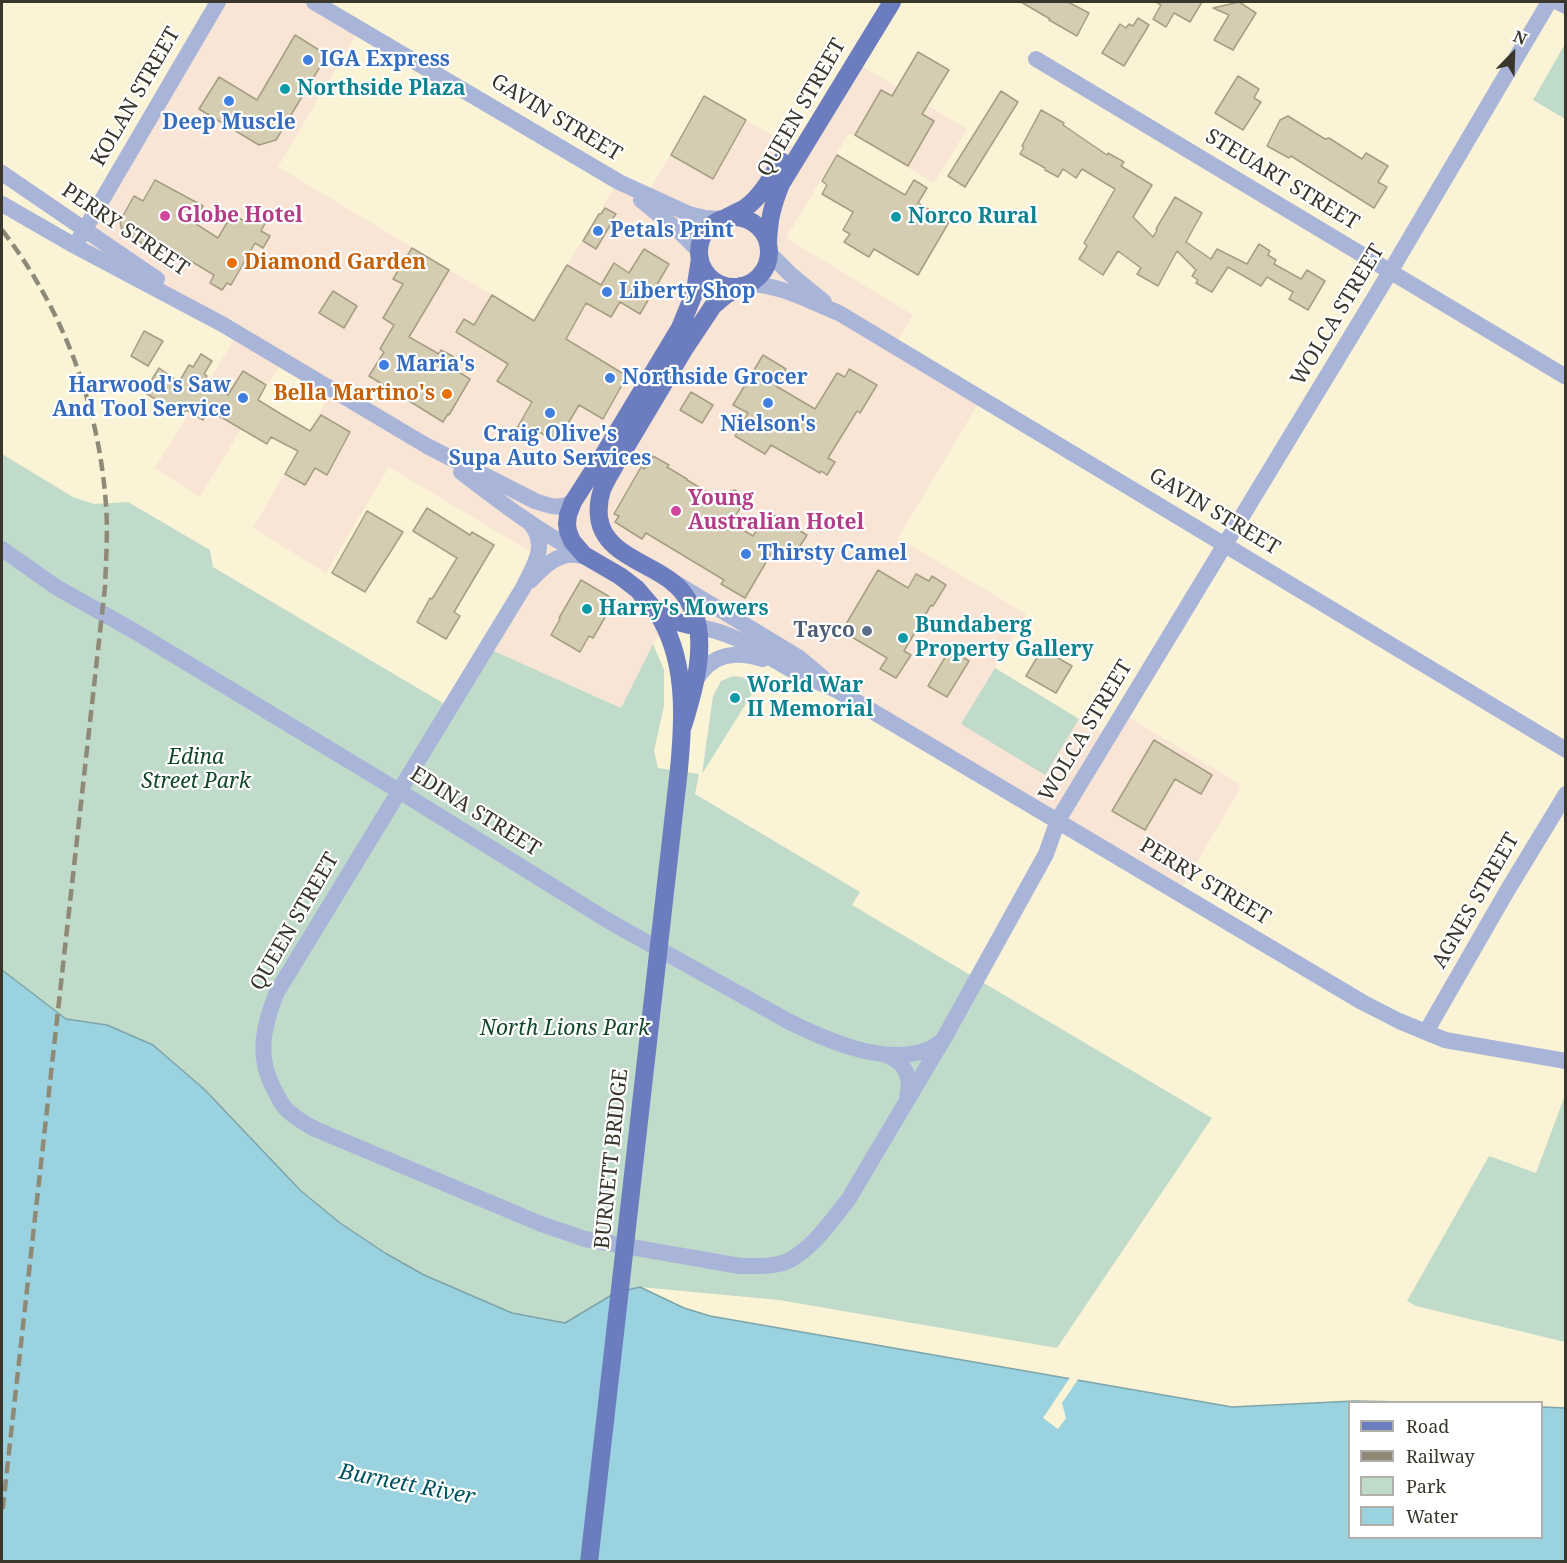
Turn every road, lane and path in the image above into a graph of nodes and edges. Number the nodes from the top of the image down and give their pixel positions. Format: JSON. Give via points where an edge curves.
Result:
{"nodes":[{"id":1,"x":218,"y":2,"type":"edge"},
{"id":2,"x":314,"y":2,"type":"edge"},
{"id":3,"x":877,"y":2,"type":"edge"},
{"id":4,"x":892,"y":2,"type":"edge"},
{"id":5,"x":1549,"y":2,"type":"edge"},
{"id":6,"x":1558,"y":2,"type":"edge"},
{"id":7,"x":1566,"y":6,"type":"edge"},
{"id":8,"x":1036,"y":59,"type":"dead end"},
{"id":9,"x":2,"y":173,"type":"edge"},
{"id":10,"x":620,"y":182,"type":"junction"},
{"id":11,"x":2,"y":204,"type":"edge"},
{"id":12,"x":724,"y":218,"type":"junction"},
{"id":13,"x":84,"y":229,"type":"junction"},
{"id":14,"x":75,"y":246,"type":"junction"},
{"id":15,"x":769,"y":248,"type":"junction"},
{"id":16,"x":699,"y":255,"type":"junction"},
{"id":17,"x":1390,"y":272,"type":"junction"},
{"id":18,"x":744,"y":285,"type":"junction"},
{"id":19,"x":839,"y":314,"type":"junction"},
{"id":20,"x":222,"y":324,"type":"junction"},
{"id":21,"x":1566,"y":377,"type":"edge"},
{"id":22,"x":427,"y":446,"type":"junction"},
{"id":23,"x":573,"y":502,"type":"junction"},
{"id":24,"x":530,"y":523,"type":"junction"},
{"id":25,"x":1225,"y":545,"type":"junction"},
{"id":26,"x":617,"y":548,"type":"junction"},
{"id":27,"x":2,"y":549,"type":"edge"},
{"id":28,"x":595,"y":561,"type":"junction"},
{"id":29,"x":672,"y":581,"type":"junction"},
{"id":30,"x":523,"y":588,"type":"junction"},
{"id":31,"x":655,"y":610,"type":"junction"},
{"id":32,"x":698,"y":627,"type":"junction"},
{"id":33,"x":792,"y":670,"type":"junction"},
{"id":34,"x":695,"y":682,"type":"junction"},
{"id":35,"x":840,"y":692,"type":"junction"},
{"id":36,"x":683,"y":726,"type":"junction"},
{"id":37,"x":1566,"y":750,"type":"edge"},
{"id":38,"x":399,"y":791,"type":"junction"},
{"id":39,"x":1566,"y":794,"type":"edge"},
{"id":40,"x":1058,"y":820,"type":"junction"},
{"id":41,"x":1426,"y":1032,"type":"junction"},
{"id":42,"x":943,"y":1041,"type":"junction"},
{"id":43,"x":876,"y":1053,"type":"junction"},
{"id":44,"x":1566,"y":1061,"type":"edge"},
{"id":45,"x":902,"y":1108,"type":"junction"},
{"id":46,"x":541,"y":1224,"type":"joint"},
{"id":47,"x":589,"y":1562,"type":"edge"}],
"edges":[{"from":1,"to":13,"type":"street","name":"KOLAN STREET"},
{"from":2,"to":10,"type":"street","name":"GAVIN STREET"},
{"from":3,"to":12,"type":"main road","name":"QUEEN STREET","via":[[771,177],[745,208]]},
{"from":4,"to":15,"type":"main road","name":"QUEEN STREET","via":[[781,184],[769,221]]},
{"from":5,"to":17,"type":"street","name":"WOLCA STREET"},
{"from":6,"to":7,"type":"street"},
{"from":8,"to":17,"type":"street","name":"STEUART STREET"},
{"from":9,"to":13,"type":"street","name":"PERRY STREET"},
{"from":10,"to":12,"type":"street","name":"GAVIN STREET","via":[[689,214]]},
{"from":10,"to":16,"type":"street","name":"GAVIN STREET","via":[[667,220]]},
{"from":11,"to":14,"type":"street","name":"PERRY STREET"},
{"from":12,"to":15,"type":"main road","via":[[738,217],[757,225]]},
{"from":12,"to":16,"type":"main road","via":[[705,232]]},
{"from":13,"to":14,"type":"street","name":"KOLAN STREET"},
{"from":13,"to":20,"type":"street","name":"PERRY STREET"},
{"from":14,"to":20,"type":"street","name":"PERRY STREET"},
{"from":15,"to":18,"type":"main road","via":[[763,272]]},
{"from":15,"to":19,"type":"street","name":"GAVIN STREET","via":[[790,274]]},
{"from":16,"to":18,"type":"main road","via":[[704,269],[719,283]]},
{"from":16,"to":23,"type":"main road","via":[[694,291],[680,328]]},
{"from":17,"to":21,"type":"street","name":"STEUART STREET"},
{"from":17,"to":25,"type":"street","name":"WOLCA STREET"},
{"from":18,"to":19,"type":"street","name":"GAVIN STREET","via":[[762,284]]},
{"from":18,"to":26,"type":"main road","via":[[713,306],[606,481],[599,501],[601,528]]},
{"from":19,"to":25,"type":"street","name":"GAVIN STREET"},
{"from":20,"to":22,"type":"street","name":"PERRY STREET"},
{"from":22,"to":23,"type":"street","name":"PERRY STREET","via":[[535,501],[560,507]]},
{"from":22,"to":24,"type":"street","name":"PERRY STREET"},
{"from":23,"to":28,"type":"main road","via":[[568,531],[576,547]]},
{"from":24,"to":28,"type":"street","name":"PERRY STREET"},
{"from":24,"to":30,"type":"street","name":"QUEEN STREET","via":[[538,535],[539,549]]},
{"from":25,"to":37,"type":"street","name":"GAVIN STREET"},
{"from":25,"to":40,"type":"street","name":"WOLCA STREET"},
{"from":26,"to":28,"type":"main road","via":[[608,546]]},
{"from":26,"to":29,"type":"main road","name":"PERRY STREET"},
{"from":27,"to":38,"type":"street","name":"EDINA STREET","via":[[56,587]]},
{"from":28,"to":30,"type":"street","name":"QUEEN STREET","via":[[574,555],[561,557],[541,569]]},
{"from":28,"to":31,"type":"main road","name":"PERRY STREET","via":[[637,589]]},
{"from":29,"to":32,"type":"main road","name":"BURNETT BRIDGE","via":[[691,605]]},
{"from":29,"to":35,"type":"street","name":"PERRY STREET","via":[[798,657]]},
{"from":30,"to":38,"type":"street","name":"QUEEN STREET"},
{"from":31,"to":32,"type":"main road","name":"PERRY STREET","via":[[677,622]]},
{"from":31,"to":36,"type":"main road","name":"BURNETT BRIDGE","via":[[670,636],[677,661]]},
{"from":32,"to":33,"type":"street","name":"PERRY STREET","via":[[733,636]]},
{"from":32,"to":34,"type":"main road","name":"BURNETT BRIDGE"},
{"from":33,"to":34,"type":"street","via":[[752,655],[730,654],[705,668]]},
{"from":33,"to":35,"type":"street","name":"PERRY STREET"},
{"from":34,"to":36,"type":"main road","name":"BURNETT BRIDGE"},
{"from":35,"to":40,"type":"street","name":"PERRY STREET"},
{"from":36,"to":47,"type":"main road","name":"BURNETT BRIDGE","bridge":true},
{"from":38,"to":43,"type":"street","name":"EDINA STREET","via":[[612,923],[788,1021],[816,1035]]},
{"from":38,"to":46,"type":"street","name":"QUEEN STREET","via":[[277,992],[262,1041],[268,1078],[286,1109],[315,1129]]},
{"from":39,"to":41,"type":"street","name":"AGNES STREET"},
{"from":40,"to":41,"type":"street","name":"PERRY STREET","via":[[1362,1002]]},
{"from":40,"to":42,"type":"street","name":"WOLCA STREET","via":[[1046,854]]},
{"from":41,"to":44,"type":"street","name":"PERRY STREET","via":[[1445,1040]]},
{"from":42,"to":43,"type":"street","name":"EDINA STREET","via":[[917,1053]]},
{"from":42,"to":45,"type":"street","name":"WOLCA STREET"},
{"from":43,"to":45,"type":"street","via":[[890,1057],[905,1069],[910,1085]]},
{"from":45,"to":46,"type":"street","name":"WOLCA STREET","via":[[832,1221],[797,1255],[781,1263],[740,1266],[585,1239]]}]}
